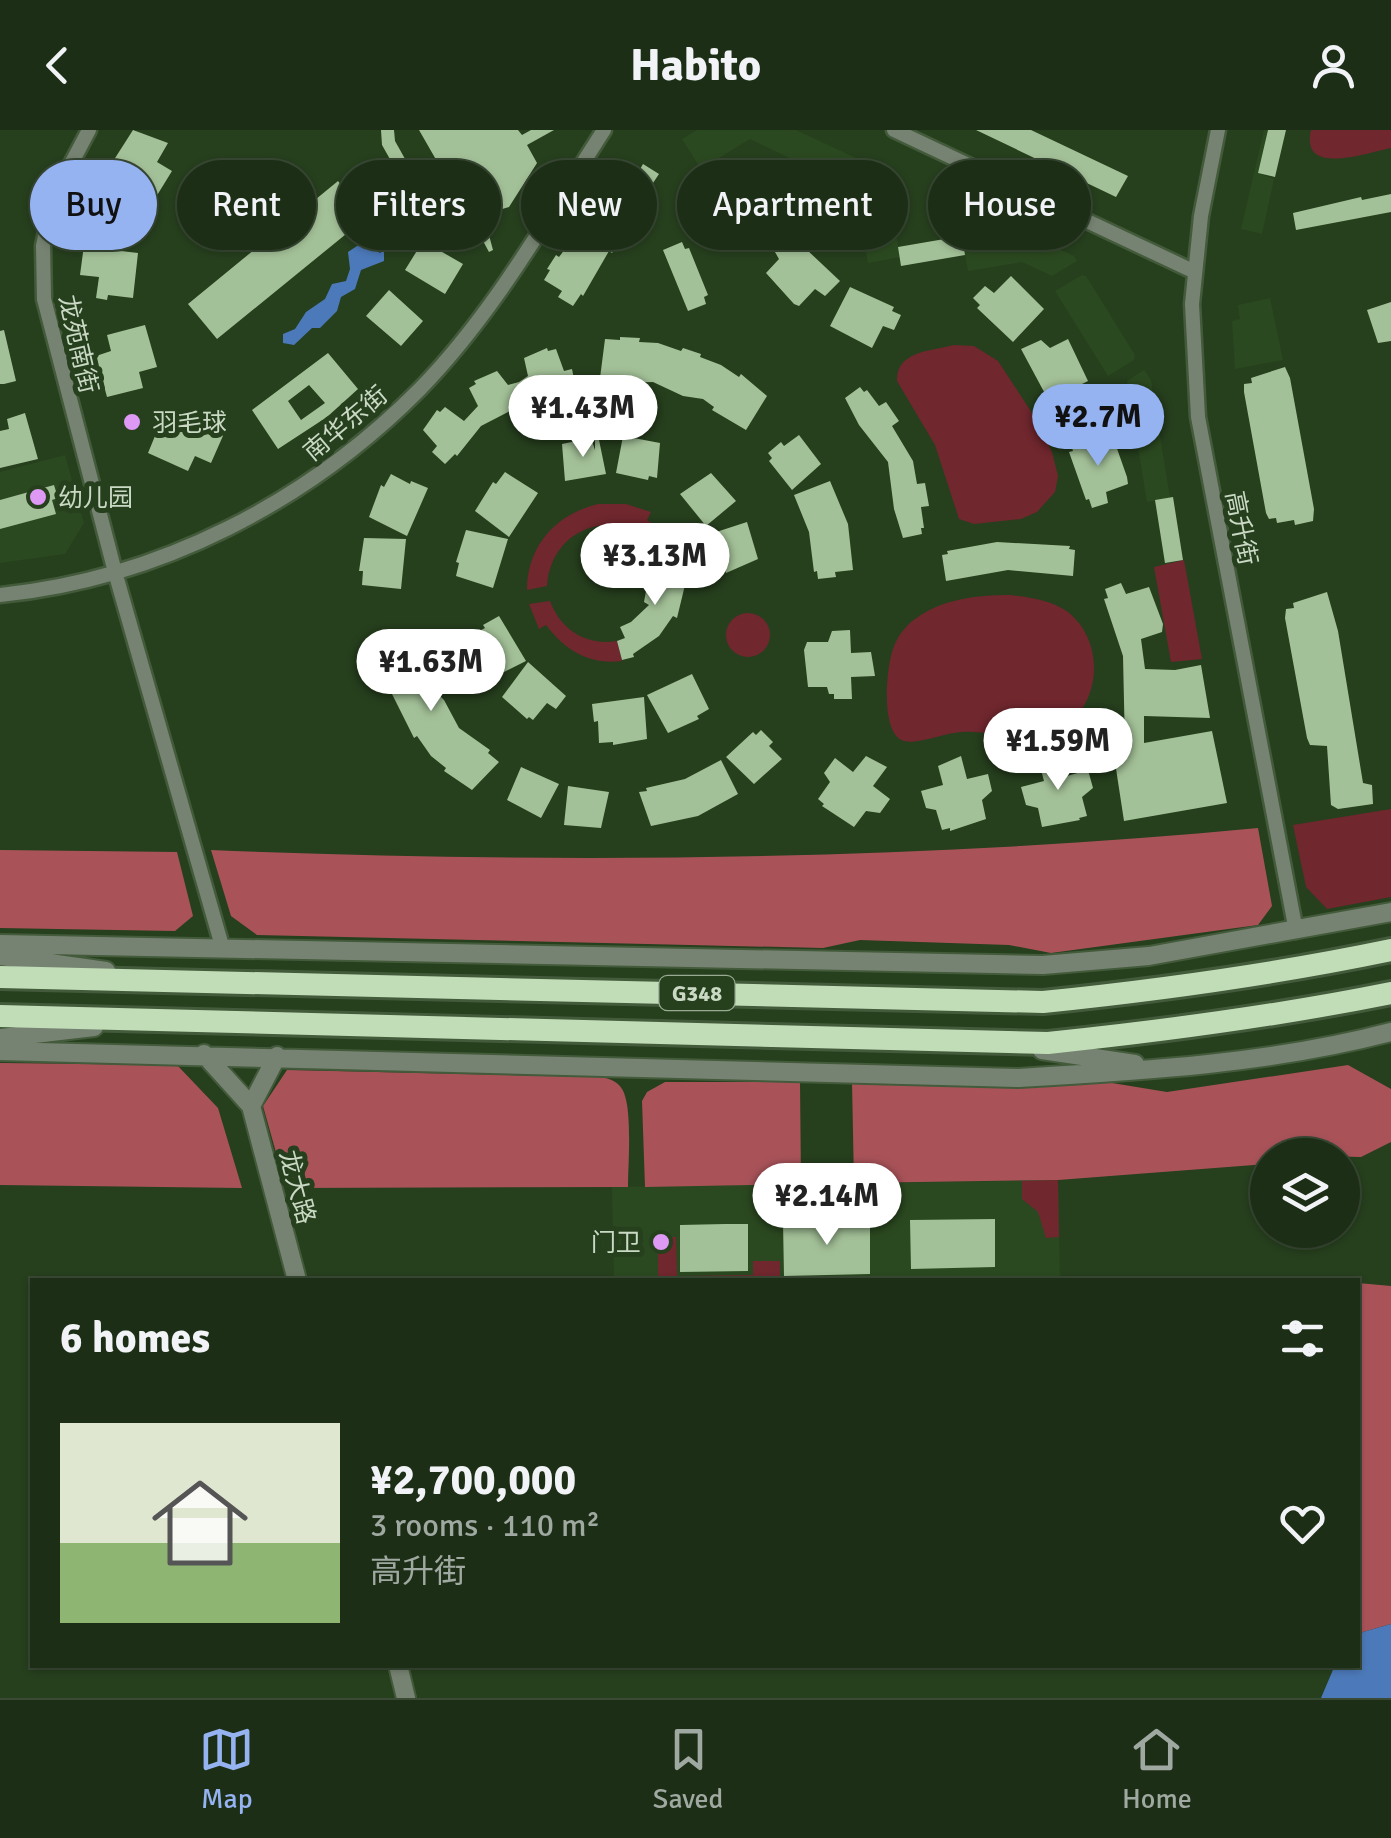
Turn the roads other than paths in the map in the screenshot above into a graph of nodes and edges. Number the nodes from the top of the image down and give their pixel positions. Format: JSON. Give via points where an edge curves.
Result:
{"nodes":[{"id":1,"x":89,"y":130,"type":"edge"},
{"id":2,"x":604,"y":130,"type":"edge"},
{"id":3,"x":894,"y":130,"type":"edge"},
{"id":4,"x":1218,"y":130,"type":"edge"},
{"id":5,"x":1195,"y":272,"type":"junction"},
{"id":6,"x":115,"y":572,"type":"junction"},
{"id":7,"x":0,"y":595,"type":"edge"},
{"id":8,"x":1391,"y":912,"type":"edge"},
{"id":9,"x":1296,"y":931,"type":"junction"},
{"id":10,"x":0,"y":944,"type":"edge"},
{"id":11,"x":222,"y":946,"type":"junction"},
{"id":12,"x":1391,"y":950,"type":"edge"},
{"id":13,"x":0,"y":956,"type":"edge"},
{"id":14,"x":0,"y":977,"type":"edge"},
{"id":15,"x":161,"y":979,"type":"junction"},
{"id":16,"x":1391,"y":993,"type":"edge"},
{"id":17,"x":0,"y":1016,"type":"edge"},
{"id":18,"x":159,"y":1019,"type":"junction"},
{"id":19,"x":1391,"y":1032,"type":"edge"},
{"id":20,"x":0,"y":1038,"type":"edge"},
{"id":21,"x":997,"y":1044,"type":"junction"},
{"id":22,"x":0,"y":1051,"type":"edge"},
{"id":23,"x":204,"y":1054,"type":"junction"},
{"id":24,"x":277,"y":1056,"type":"junction"},
{"id":25,"x":1174,"y":1069,"type":"junction"},
{"id":26,"x":251,"y":1106,"type":"junction"},
{"id":27,"x":296,"y":1278,"type":"edge"},
{"id":28,"x":399,"y":1668,"type":"edge"},
{"id":29,"x":406,"y":1698,"type":"edge"}],
"edges":[{"from":1,"to":6,"type":"street","name":"龙苑南街","via":[[52,198],[43,285]]},
{"from":2,"to":6,"type":"street","name":"南华东街","via":[[469,331],[373,432],[238,524]]},
{"from":3,"to":5,"type":"street"},
{"from":4,"to":5,"type":"street","name":"高升街"},
{"from":5,"to":9,"type":"street","name":"高升街","via":[[1198,418]]},
{"from":6,"to":7,"type":"street","name":"南华东街"},
{"from":6,"to":11,"type":"street","name":"龙苑南街"},
{"from":8,"to":9,"type":"street"},
{"from":9,"to":11,"type":"street","via":[[1149,956],[1043,965]]},
{"from":10,"to":11,"type":"street"},
{"from":12,"to":15,"type":"highway","number":"G348","via":[[1296,970],[1043,1002]]},
{"from":13,"to":15,"type":"street"},
{"from":14,"to":15,"type":"highway","number":"G348"},
{"from":16,"to":21,"type":"highway","number":"G348","via":[[1163,1031]]},
{"from":17,"to":18,"type":"highway","number":"G348"},
{"from":18,"to":20,"type":"street"},
{"from":18,"to":21,"type":"highway","number":"G348"},
{"from":19,"to":25,"type":"street"},
{"from":21,"to":25,"type":"street"},
{"from":22,"to":23,"type":"street"},
{"from":23,"to":24,"type":"street"},
{"from":23,"to":26,"type":"street"},
{"from":24,"to":25,"type":"street","via":[[998,1077]]},
{"from":24,"to":26,"type":"street"},
{"from":26,"to":27,"type":"street","name":"龙大路"},
{"from":28,"to":29,"type":"street"}]}
